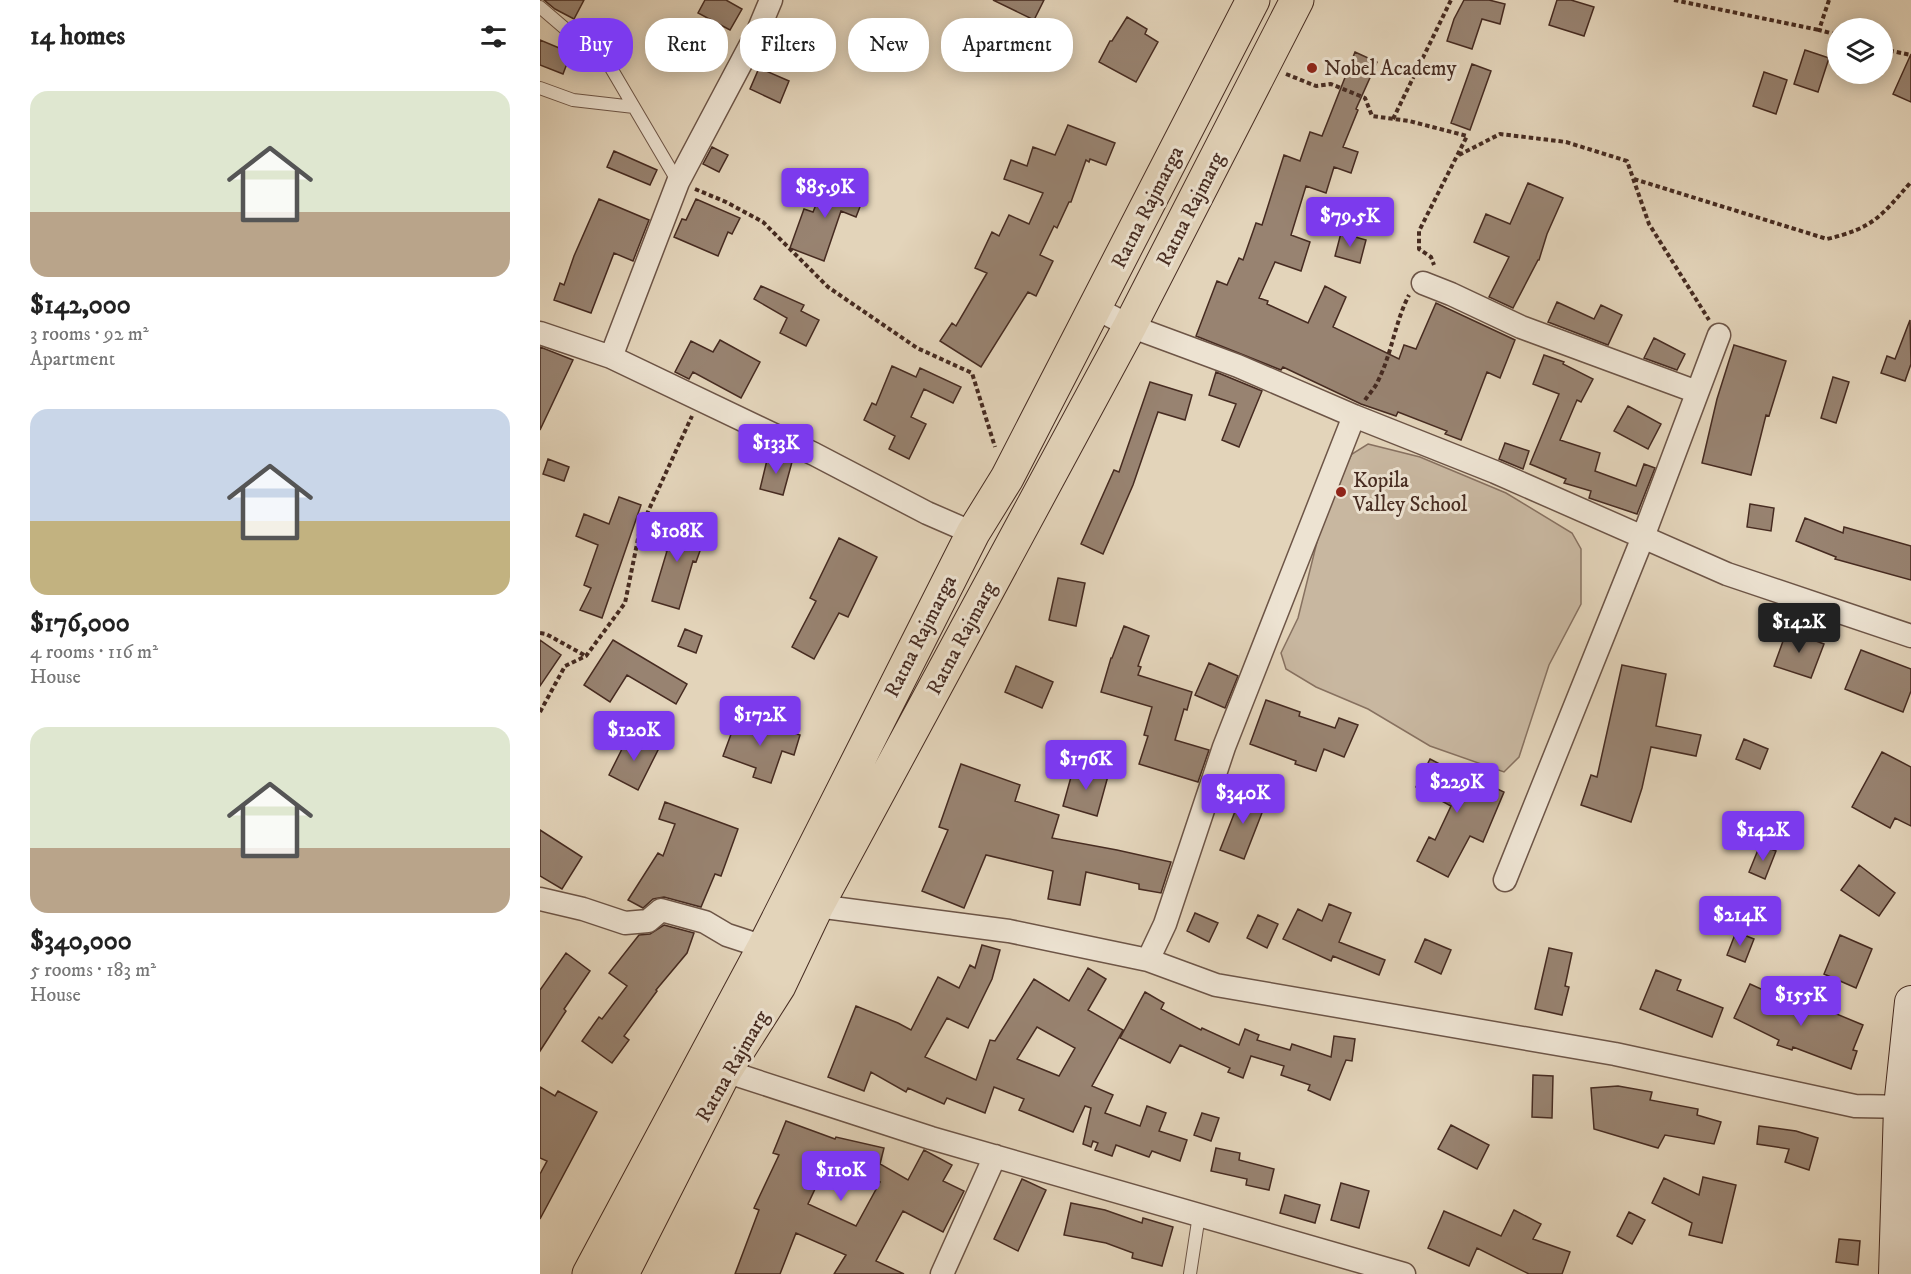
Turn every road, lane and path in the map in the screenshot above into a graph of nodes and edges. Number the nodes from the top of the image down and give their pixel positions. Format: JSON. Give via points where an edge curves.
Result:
{"nodes":[{"id":1,"x":771,"y":0,"type":"edge"},
{"id":2,"x":1253,"y":0,"type":"edge"},
{"id":3,"x":1297,"y":0,"type":"edge"},
{"id":4,"x":1451,"y":0,"type":"edge"},
{"id":5,"x":1674,"y":0,"type":"edge"},
{"id":6,"x":1829,"y":0,"type":"edge"},
{"id":7,"x":540,"y":7,"type":"edge"},
{"id":8,"x":1819,"y":30,"type":"junction"},
{"id":9,"x":1827,"y":32,"type":"edge"},
{"id":10,"x":1893,"y":51,"type":"edge"},
{"id":11,"x":1911,"y":55,"type":"edge"},
{"id":12,"x":1264,"y":65,"type":"junction"},
{"id":13,"x":540,"y":88,"type":"edge"},
{"id":14,"x":634,"y":107,"type":"junction"},
{"id":15,"x":1393,"y":119,"type":"junction"},
{"id":16,"x":1459,"y":155,"type":"junction"},
{"id":17,"x":1633,"y":179,"type":"junction"},
{"id":18,"x":678,"y":182,"type":"junction"},
{"id":19,"x":1911,"y":182,"type":"edge"},
{"id":20,"x":1423,"y":283,"type":"junction"},
{"id":21,"x":1095,"y":308,"type":"junction"},
{"id":22,"x":1130,"y":326,"type":"junction"},
{"id":23,"x":540,"y":333,"type":"edge"},
{"id":24,"x":1719,"y":335,"type":"joint"},
{"id":25,"x":611,"y":357,"type":"junction"},
{"id":26,"x":1697,"y":392,"type":"junction"},
{"id":27,"x":700,"y":398,"type":"junction"},
{"id":28,"x":1354,"y":416,"type":"junction"},
{"id":29,"x":1007,"y":478,"type":"junction"},
{"id":30,"x":973,"y":532,"type":"junction"},
{"id":31,"x":1643,"y":537,"type":"junction"},
{"id":32,"x":540,"y":633,"type":"edge"},
{"id":33,"x":1911,"y":636,"type":"edge"},
{"id":34,"x":586,"y":656,"type":"junction"},
{"id":35,"x":540,"y":712,"type":"edge"},
{"id":36,"x":1505,"y":880,"type":"dead end"},
{"id":37,"x":540,"y":899,"type":"edge"},
{"id":38,"x":817,"y":906,"type":"junction"},
{"id":39,"x":1148,"y":960,"type":"junction"},
{"id":40,"x":764,"y":968,"type":"junction"},
{"id":41,"x":1911,"y":1002,"type":"edge"},
{"id":42,"x":725,"y":1071,"type":"junction"},
{"id":43,"x":1905,"y":1107,"type":"edge"},
{"id":44,"x":995,"y":1156,"type":"junction"},
{"id":45,"x":1198,"y":1215,"type":"junction"},
{"id":46,"x":1390,"y":1272,"type":"edge"},
{"id":47,"x":589,"y":1274,"type":"edge"},
{"id":48,"x":622,"y":1274,"type":"edge"},
{"id":49,"x":942,"y":1274,"type":"edge"},
{"id":50,"x":1190,"y":1274,"type":"edge"},
{"id":51,"x":1895,"y":1274,"type":"edge"}],
"edges":[{"from":1,"to":18,"type":"street"},
{"from":2,"to":21,"type":"main road","name":"Ratna Rajmarga"},
{"from":3,"to":12,"type":"main road","name":"Ratna Rajmarg"},
{"from":4,"to":15,"type":"path"},
{"from":5,"to":8,"type":"path"},
{"from":6,"to":8,"type":"path"},
{"from":7,"to":14,"type":"lane","via":[[611,68]]},
{"from":8,"to":9,"type":"path"},
{"from":10,"to":11,"type":"path"},
{"from":12,"to":15,"type":"path","via":[[1316,86],[1332,84],[1365,98],[1372,116]]},
{"from":12,"to":22,"type":"main road","name":"Ratna Rajmarg"},
{"from":13,"to":14,"type":"lane","via":[[573,100]]},
{"from":14,"to":18,"type":"lane"},
{"from":15,"to":16,"type":"path","via":[[1467,136]]},
{"from":16,"to":17,"type":"path","via":[[1500,134],[1566,142],[1627,161]]},
{"from":16,"to":20,"type":"path","via":[[1419,231],[1419,249],[1431,257],[1435,267]]},
{"from":17,"to":19,"type":"path","via":[[1827,239],[1854,233],[1878,219]]},
{"from":17,"to":24,"type":"path","via":[[1649,224]]},
{"from":18,"to":25,"type":"street"},
{"from":18,"to":29,"type":"path","via":[[763,222],[828,287],[917,348],[972,374]]},
{"from":20,"to":26,"type":"street","via":[[1521,327]]},
{"from":20,"to":28,"type":"path","via":[[1412,290],[1404,304],[1378,382]]},
{"from":21,"to":22,"type":"street"},
{"from":21,"to":29,"type":"main road","name":"Ratna Rajmarga"},
{"from":22,"to":28,"type":"street","via":[[1238,366]]},
{"from":22,"to":38,"type":"main road","name":"Ratna Rajmarg"},
{"from":23,"to":25,"type":"street"},
{"from":24,"to":26,"type":"street"},
{"from":25,"to":27,"type":"street"},
{"from":26,"to":31,"type":"street"},
{"from":27,"to":30,"type":"street","via":[[927,513]]},
{"from":27,"to":34,"type":"path","via":[[640,529],[625,603]]},
{"from":28,"to":31,"type":"street"},
{"from":28,"to":39,"type":"street","via":[[1224,747],[1165,924]]},
{"from":29,"to":30,"type":"main road","name":"Ratna Rajmarga"},
{"from":30,"to":40,"type":"main road","name":"Ratna Rajmarga"},
{"from":31,"to":33,"type":"street","via":[[1727,574]]},
{"from":31,"to":36,"type":"street"},
{"from":32,"to":34,"type":"path"},
{"from":34,"to":35,"type":"path","via":[[565,666]]},
{"from":37,"to":40,"type":"street","via":[[625,923],[648,921],[661,910],[705,922],[727,935]]},
{"from":38,"to":39,"type":"street","via":[[1010,931]]},
{"from":38,"to":40,"type":"main road","name":"Ratna Rajmarg"},
{"from":39,"to":43,"type":"street","via":[[1216,985],[1615,1054],[1855,1106]]},
{"from":40,"to":42,"type":"main road","name":"Ratna Rajmarg"},
{"from":40,"to":47,"type":"main road","name":"Ratna Rajmarga"},
{"from":41,"to":43,"type":"main road"},
{"from":42,"to":44,"type":"street"},
{"from":42,"to":48,"type":"main road","name":"Ratna Rajmarg"},
{"from":43,"to":51,"type":"main road"},
{"from":44,"to":45,"type":"street"},
{"from":44,"to":49,"type":"street"},
{"from":45,"to":46,"type":"street"},
{"from":45,"to":50,"type":"lane"}]}
